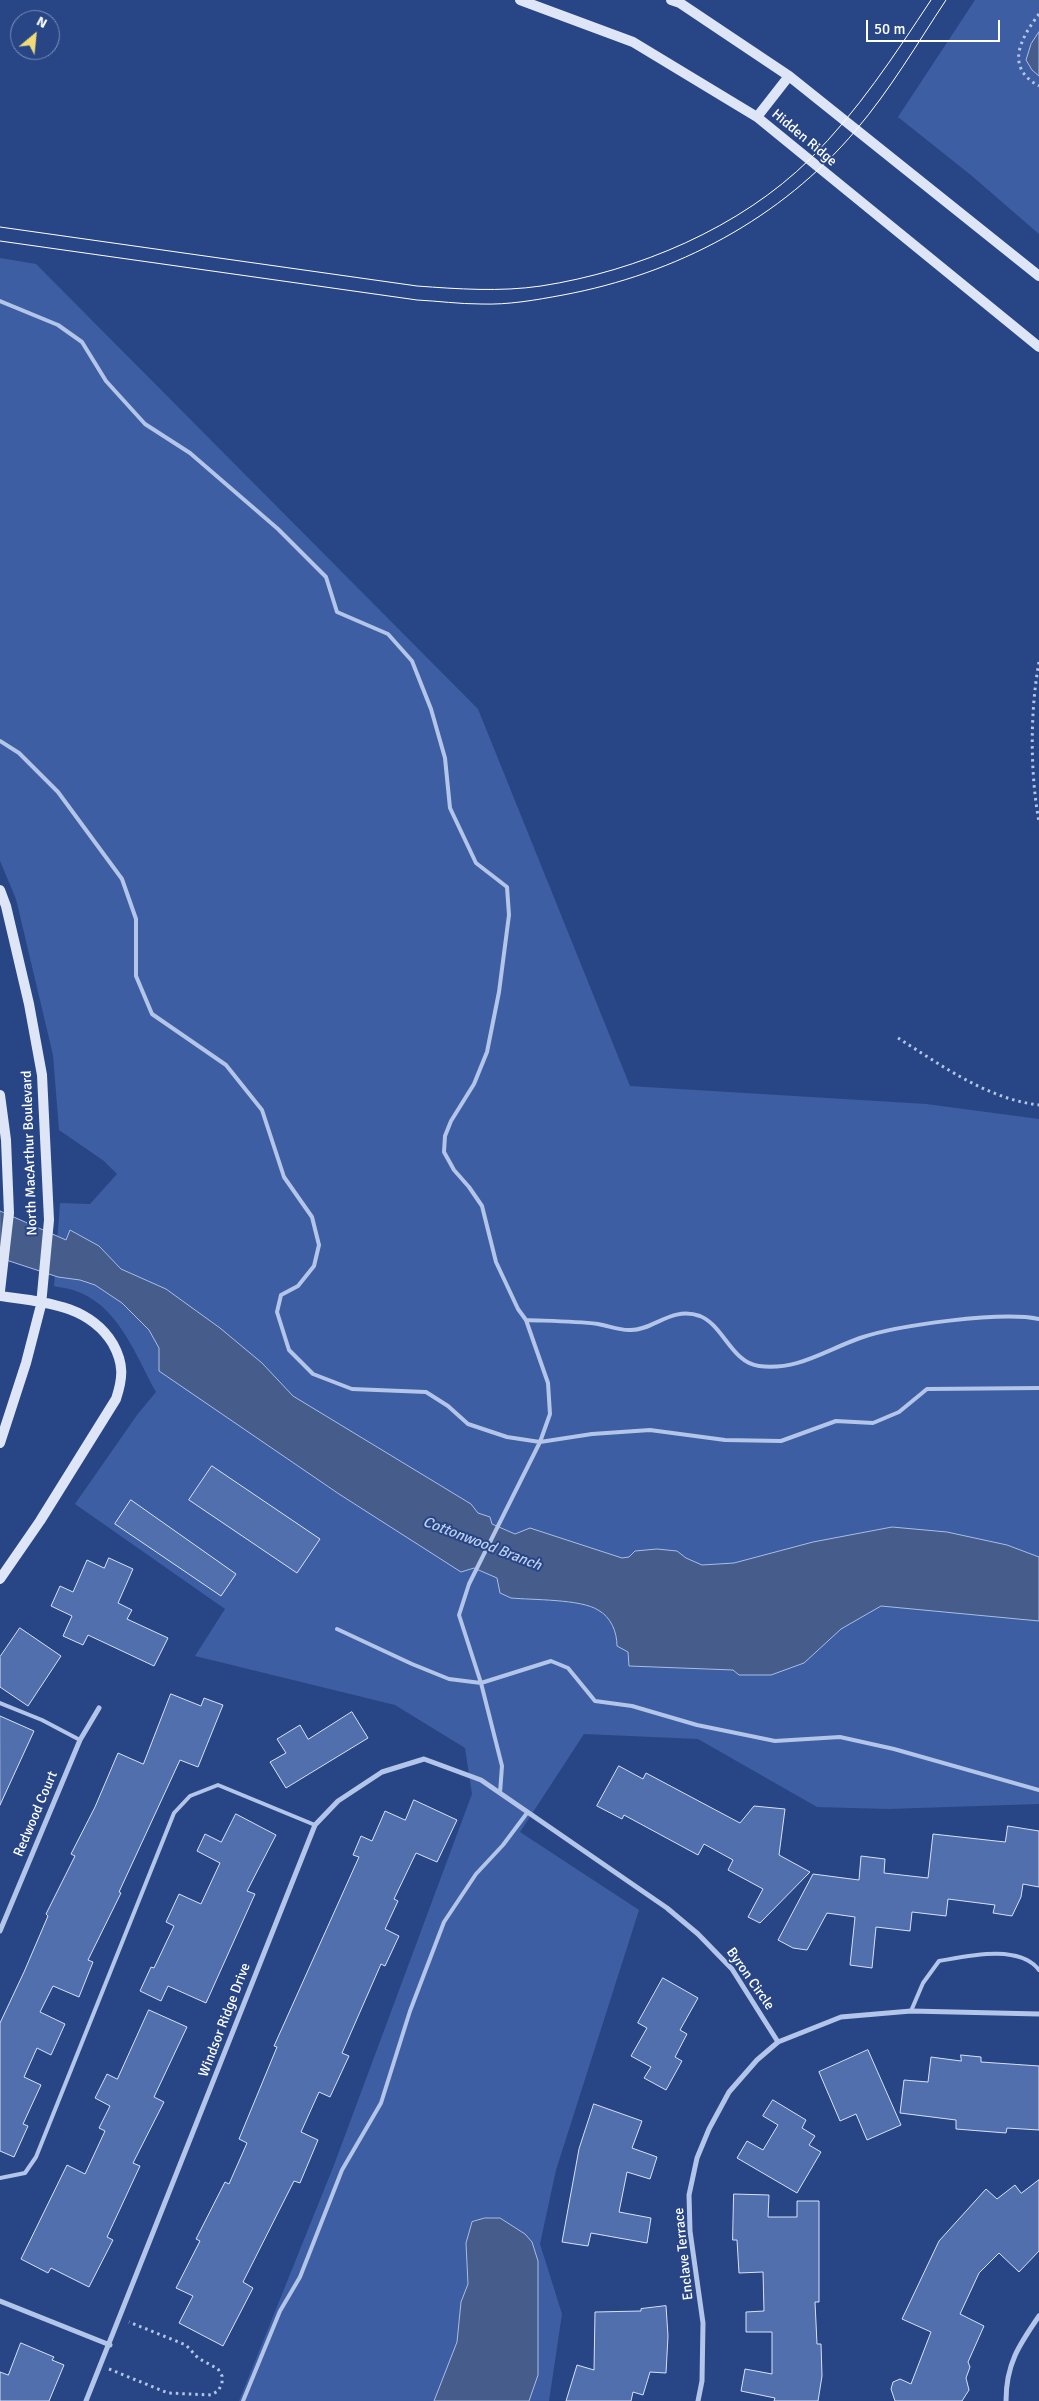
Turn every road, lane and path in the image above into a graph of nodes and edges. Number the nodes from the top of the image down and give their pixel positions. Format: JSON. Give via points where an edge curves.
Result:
{"nodes":[{"id":1,"x":520,"y":0,"type":"edge"},
{"id":2,"x":671,"y":0,"type":"edge"},
{"id":3,"x":1039,"y":14,"type":"edge"},
{"id":4,"x":789,"y":76,"type":"junction"},
{"id":5,"x":1039,"y":86,"type":"edge"},
{"id":6,"x":757,"y":117,"type":"junction"},
{"id":7,"x":1039,"y":276,"type":"edge"},
{"id":8,"x":0,"y":301,"type":"edge"},
{"id":9,"x":1039,"y":348,"type":"edge"},
{"id":10,"x":1039,"y":662,"type":"edge"},
{"id":11,"x":0,"y":740,"type":"edge"},
{"id":12,"x":1039,"y":822,"type":"edge"},
{"id":13,"x":0,"y":890,"type":"edge"},
{"id":14,"x":898,"y":1038,"type":"dead end"},
{"id":15,"x":0,"y":1095,"type":"edge"},
{"id":16,"x":1039,"y":1105,"type":"edge"},
{"id":17,"x":0,"y":1291,"type":"edge"},
{"id":18,"x":0,"y":1296,"type":"edge"},
{"id":19,"x":1039,"y":1319,"type":"edge"},
{"id":20,"x":526,"y":1320,"type":"junction"},
{"id":21,"x":1039,"y":1388,"type":"edge"},
{"id":22,"x":540,"y":1442,"type":"junction"},
{"id":23,"x":0,"y":1443,"type":"edge"},
{"id":24,"x":0,"y":1579,"type":"edge"},
{"id":25,"x":337,"y":1629,"type":"dead end"},
{"id":26,"x":481,"y":1683,"type":"junction"},
{"id":27,"x":0,"y":1703,"type":"edge"},
{"id":28,"x":99,"y":1708,"type":"dead end"},
{"id":29,"x":80,"y":1740,"type":"junction"},
{"id":30,"x":481,"y":1780,"type":"joint"},
{"id":31,"x":1039,"y":1790,"type":"edge"},
{"id":32,"x":500,"y":1794,"type":"junction"},
{"id":33,"x":527,"y":1813,"type":"junction"},
{"id":34,"x":315,"y":1825,"type":"junction"},
{"id":35,"x":0,"y":1931,"type":"edge"},
{"id":36,"x":1039,"y":1970,"type":"edge"},
{"id":37,"x":911,"y":2012,"type":"junction"},
{"id":38,"x":1039,"y":2014,"type":"edge"},
{"id":39,"x":778,"y":2042,"type":"junction"},
{"id":40,"x":0,"y":2178,"type":"edge"},
{"id":41,"x":0,"y":2300,"type":"edge"},
{"id":42,"x":1039,"y":2316,"type":"edge"},
{"id":43,"x":120,"y":2318,"type":"junction"},
{"id":44,"x":110,"y":2344,"type":"junction"},
{"id":45,"x":101,"y":2366,"type":"junction"},
{"id":46,"x":86,"y":2401,"type":"edge"},
{"id":47,"x":243,"y":2401,"type":"edge"},
{"id":48,"x":698,"y":2401,"type":"edge"},
{"id":49,"x":1006,"y":2401,"type":"edge"}],
"edges":[{"from":1,"to":6,"type":"main road","name":"Hidden Ridge","via":[[633,42]]},
{"from":2,"to":4,"type":"main road"},
{"from":3,"to":5,"type":"path","via":[[1024,37],[1018,59],[1027,80]]},
{"from":4,"to":6,"type":"main road"},
{"from":4,"to":7,"type":"main road"},
{"from":6,"to":9,"type":"main road","name":"Hidden Ridge"},
{"from":8,"to":20,"type":"lane","via":[[58,325],[82,342],[106,381],[145,424],[190,453],[278,529],[326,577],[337,612],[388,634],[412,661],[431,709],[445,758],[450,808],[476,863],[507,887],[509,915],[487,1052],[474,1084],[451,1120],[444,1152],[482,1206],[496,1262]]},
{"from":10,"to":12,"type":"path","via":[[1033,745]]},
{"from":11,"to":22,"type":"lane","via":[[19,753],[58,792],[122,879],[136,919],[136,976],[152,1014],[226,1064],[262,1110],[284,1177],[312,1217],[319,1245],[314,1266],[298,1286],[282,1295],[277,1312],[289,1350],[313,1374],[352,1389],[426,1392],[468,1424],[507,1437]]},
{"from":13,"to":23,"type":"main road","name":"North MacArthur Boulevard","via":[[29,1004],[42,1075],[48,1220],[41,1305]]},
{"from":14,"to":16,"type":"path","via":[[978,1086]]},
{"from":15,"to":17,"type":"main road","name":"North MacArthur Boulevard","via":[[6,1140],[9,1213]]},
{"from":18,"to":24,"type":"main road","via":[[75,1310],[93,1321],[108,1337],[123,1368],[116,1399],[40,1522]]},
{"from":19,"to":20,"type":"lane","via":[[1023,1316],[933,1323],[861,1338],[796,1365],[758,1366],[736,1353],[700,1316],[678,1313],[632,1331],[569,1321]]},
{"from":20,"to":22,"type":"lane","via":[[548,1383],[550,1414]]},
{"from":21,"to":22,"type":"lane","via":[[927,1389],[899,1412],[873,1424],[836,1421],[781,1441],[725,1440],[650,1430]]},
{"from":22,"to":26,"type":"lane","via":[[469,1584],[459,1615]]},
{"from":25,"to":26,"type":"lane","via":[[449,1679]]},
{"from":26,"to":31,"type":"lane","via":[[551,1662],[568,1668],[595,1702],[632,1706],[697,1725],[775,1741],[840,1736]]},
{"from":26,"to":32,"type":"lane","via":[[502,1766]]},
{"from":27,"to":29,"type":"lane"},
{"from":28,"to":29,"type":"street","name":"Redwood Court"},
{"from":29,"to":35,"type":"street","name":"Redwood Court"},
{"from":30,"to":32,"type":"street","name":"Byron Circle"},
{"from":30,"to":34,"type":"street","name":"Windsor Ridge Drive","via":[[424,1759],[382,1772],[338,1801]]},
{"from":32,"to":33,"type":"street","name":"Byron Circle"},
{"from":33,"to":39,"type":"street","name":"Byron Circle","via":[[667,1908],[698,1934],[732,1969]]},
{"from":33,"to":47,"type":"lane","via":[[503,1846],[476,1874],[444,1922],[410,2011],[381,2103],[342,2170],[300,2277],[280,2312]]},
{"from":34,"to":40,"type":"lane","via":[[218,1786],[190,1796],[174,1813],[36,2157],[25,2173]]},
{"from":34,"to":43,"type":"street","name":"Windsor Ridge Drive"},
{"from":36,"to":37,"type":"lane","via":[[1033,1962],[1014,1954],[967,1956],[940,1962],[923,1983]]},
{"from":37,"to":38,"type":"street"},
{"from":37,"to":39,"type":"street","via":[[842,2017]]},
{"from":39,"to":48,"type":"street","name":"Enclave Terrace","via":[[729,2092],[697,2158],[689,2195],[690,2231],[703,2324],[702,2381]]},
{"from":41,"to":44,"type":"street"},
{"from":42,"to":49,"type":"street","via":[[1009,2368]]},
{"from":43,"to":44,"type":"street","name":"Windsor Ridge Drive"},
{"from":43,"to":45,"type":"path","via":[[186,2345],[198,2358],[218,2370],[222,2384],[211,2395],[168,2393]]},
{"from":44,"to":45,"type":"street","name":"Windsor Ridge Drive"},
{"from":45,"to":46,"type":"street","name":"Windsor Ridge Drive"}]}
